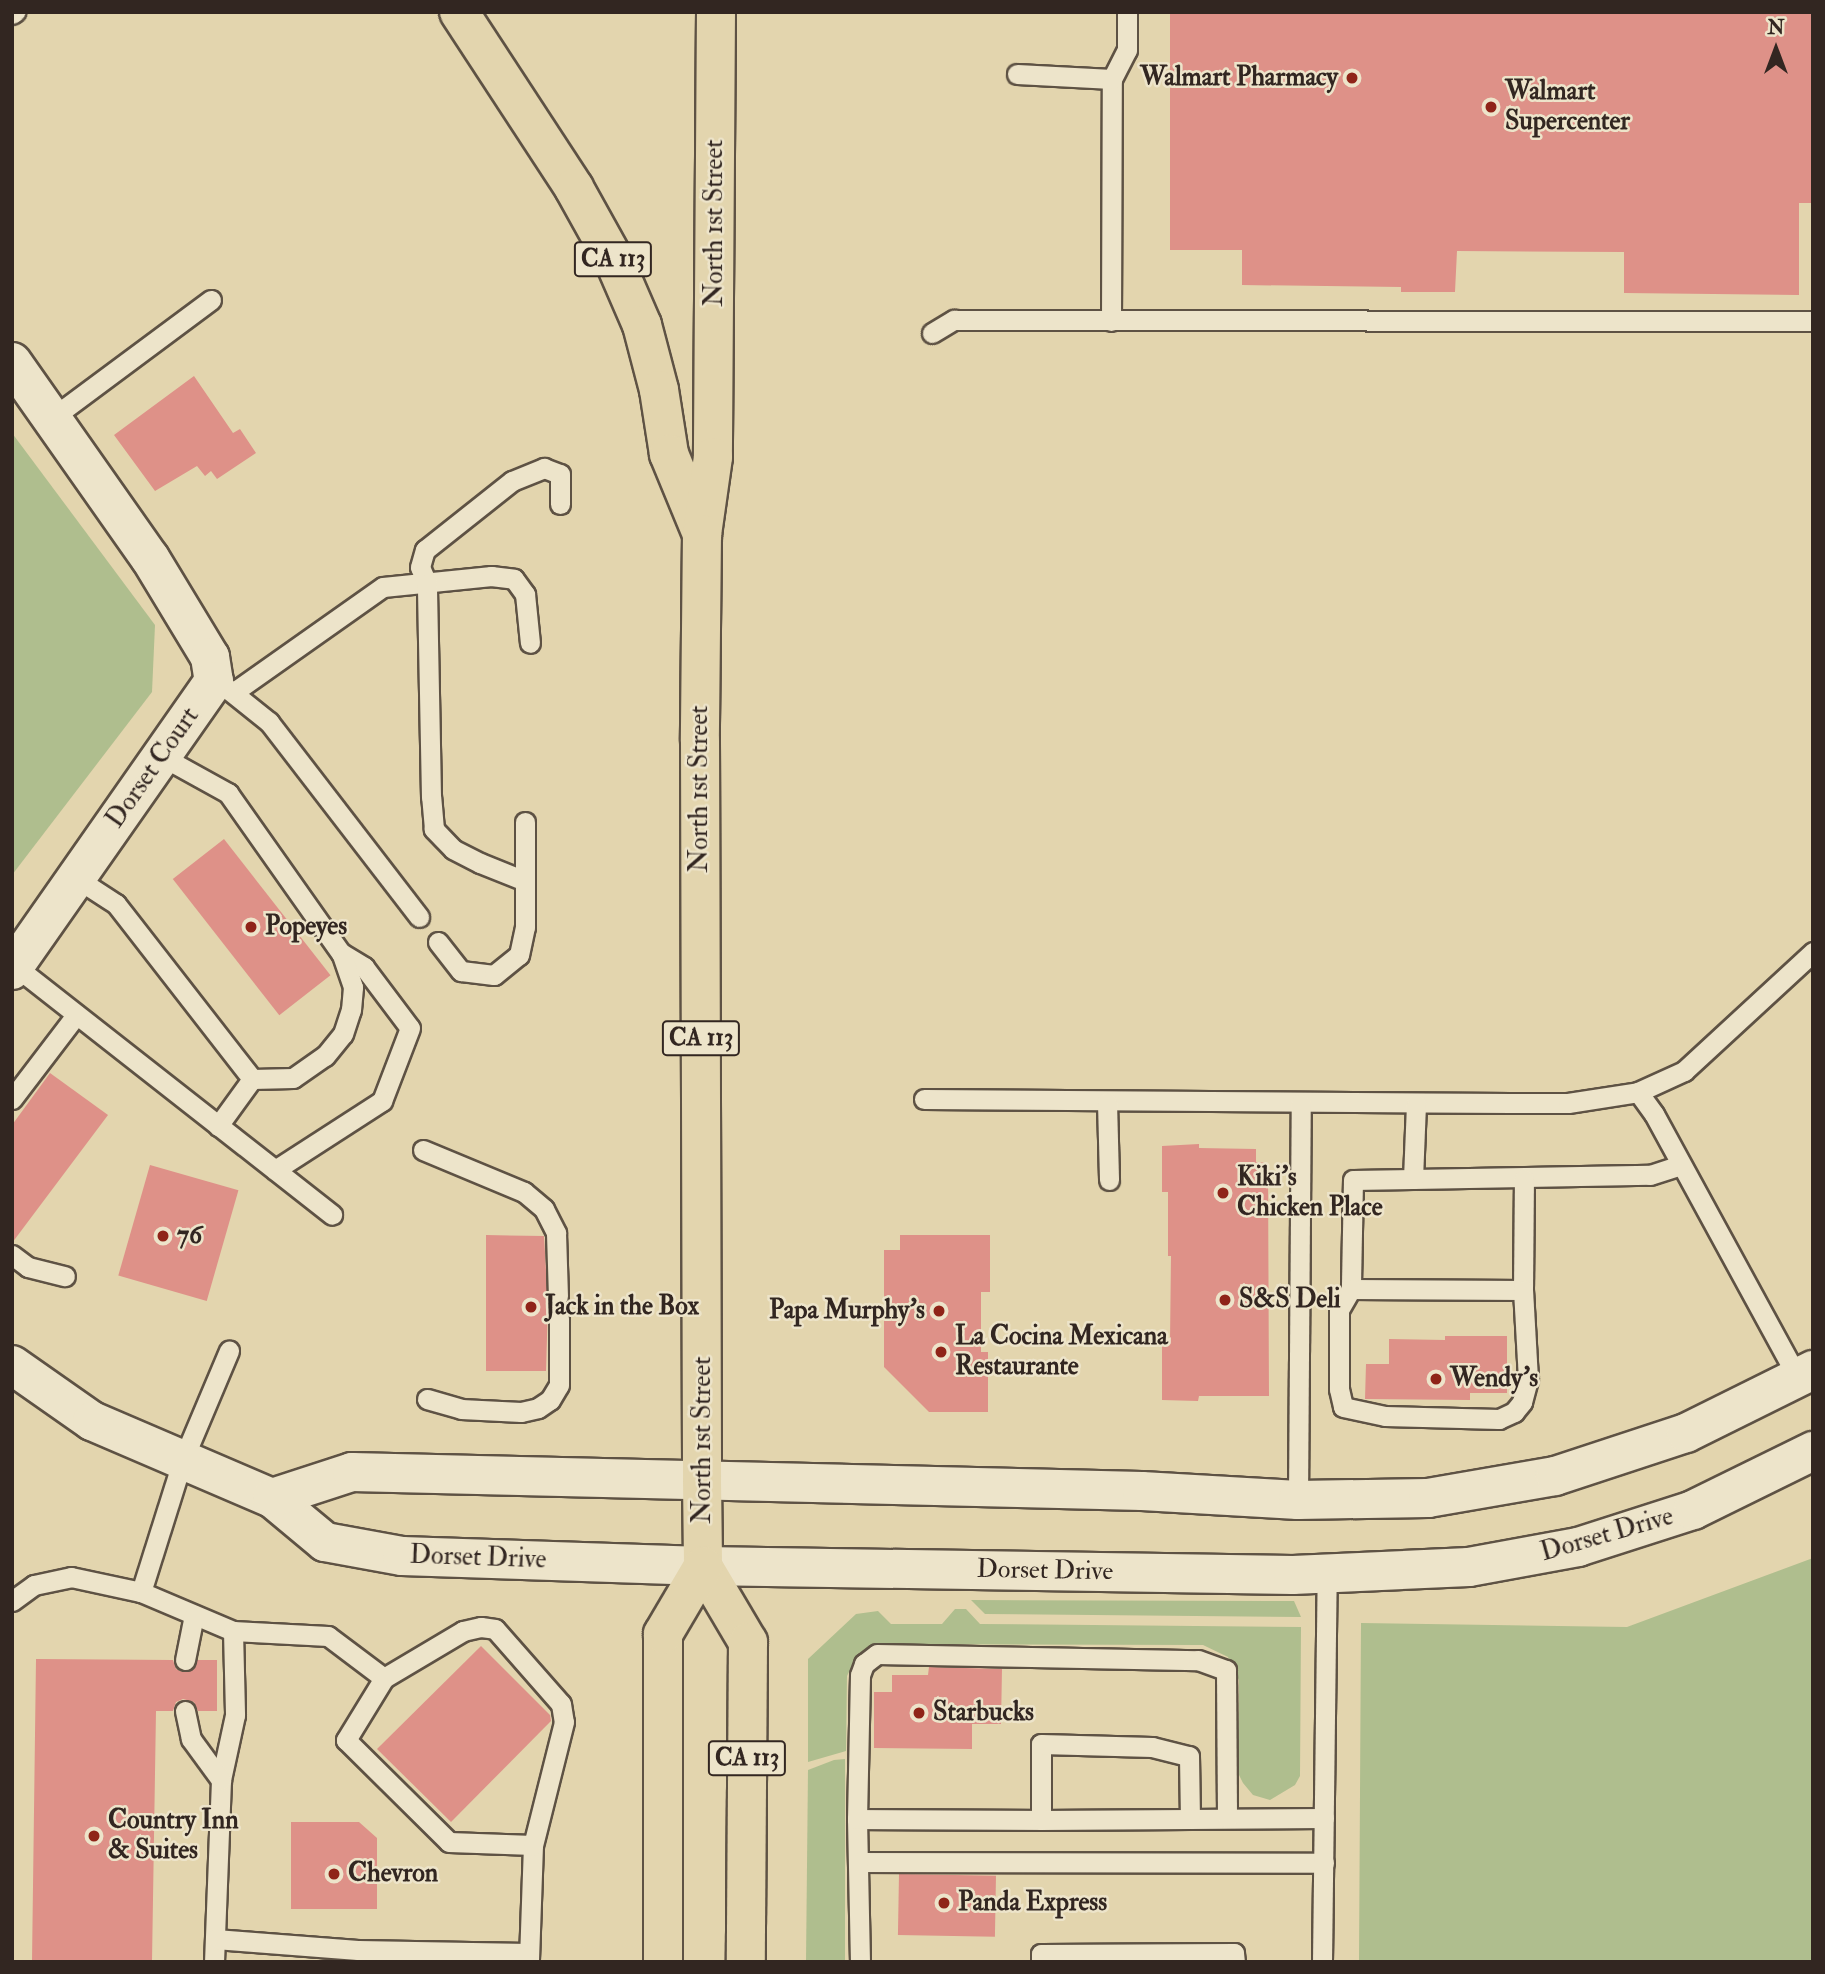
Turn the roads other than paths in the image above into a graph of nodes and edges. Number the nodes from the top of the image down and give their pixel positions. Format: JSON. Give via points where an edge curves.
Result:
{"nodes":[{"id":1,"x":459,"y":12,"type":"edge"},
{"id":2,"x":716,"y":12,"type":"edge"},
{"id":3,"x":1127,"y":12,"type":"edge"},
{"id":4,"x":1017,"y":74,"type":"dead end"},
{"id":5,"x":1112,"y":79,"type":"junction"},
{"id":6,"x":211,"y":300,"type":"dead end"},
{"id":7,"x":1111,"y":321,"type":"junction"},
{"id":8,"x":1813,"y":321,"type":"edge"},
{"id":9,"x":932,"y":333,"type":"dead end"},
{"id":10,"x":12,"y":362,"type":"edge"},
{"id":11,"x":52,"y":418,"type":"junction"},
{"id":12,"x":560,"y":504,"type":"dead end"},
{"id":13,"x":702,"y":534,"type":"junction"},
{"id":14,"x":426,"y":583,"type":"junction"},
{"id":15,"x":530,"y":643,"type":"dead end"},
{"id":16,"x":224,"y":686,"type":"junction"},
{"id":17,"x":162,"y":756,"type":"junction"},
{"id":18,"x":526,"y":822,"type":"dead end"},
{"id":19,"x":76,"y":878,"type":"junction"},
{"id":20,"x":526,"y":881,"type":"junction"},
{"id":21,"x":419,"y":917,"type":"dead end"},
{"id":22,"x":438,"y":942,"type":"dead end"},
{"id":23,"x":1813,"y":952,"type":"edge"},
{"id":24,"x":341,"y":953,"type":"junction"},
{"id":25,"x":14,"y":968,"type":"edge"},
{"id":26,"x":76,"y":1015,"type":"junction"},
{"id":27,"x":252,"y":1079,"type":"junction"},
{"id":28,"x":1638,"y":1093,"type":"junction"},
{"id":29,"x":12,"y":1099,"type":"edge"},
{"id":30,"x":924,"y":1099,"type":"dead end"},
{"id":31,"x":1107,"y":1102,"type":"junction"},
{"id":32,"x":1301,"y":1104,"type":"junction"},
{"id":33,"x":1416,"y":1104,"type":"junction"},
{"id":34,"x":218,"y":1126,"type":"junction"},
{"id":35,"x":423,"y":1150,"type":"dead end"},
{"id":36,"x":1680,"y":1165,"type":"junction"},
{"id":37,"x":275,"y":1170,"type":"junction"},
{"id":38,"x":1524,"y":1178,"type":"junction"},
{"id":39,"x":1413,"y":1179,"type":"junction"},
{"id":40,"x":1109,"y":1180,"type":"dead end"},
{"id":41,"x":332,"y":1215,"type":"dead end"},
{"id":42,"x":12,"y":1255,"type":"edge"},
{"id":43,"x":65,"y":1276,"type":"dead end"},
{"id":44,"x":1351,"y":1289,"type":"junction"},
{"id":45,"x":1523,"y":1290,"type":"junction"},
{"id":46,"x":558,"y":1296,"type":"dead end"},
{"id":47,"x":559,"y":1318,"type":"dead end"},
{"id":48,"x":229,"y":1350,"type":"dead end"},
{"id":49,"x":12,"y":1365,"type":"edge"},
{"id":50,"x":1805,"y":1374,"type":"edge"},
{"id":51,"x":427,"y":1399,"type":"dead end"},
{"id":52,"x":1813,"y":1451,"type":"edge"},
{"id":53,"x":182,"y":1462,"type":"junction"},
{"id":54,"x":702,"y":1480,"type":"junction"},
{"id":55,"x":272,"y":1498,"type":"junction"},
{"id":56,"x":1298,"y":1500,"type":"junction"},
{"id":57,"x":703,"y":1566,"type":"junction"},
{"id":58,"x":1327,"y":1574,"type":"junction"},
{"id":59,"x":141,"y":1592,"type":"junction"},
{"id":60,"x":12,"y":1601,"type":"edge"},
{"id":61,"x":194,"y":1615,"type":"junction"},
{"id":62,"x":233,"y":1631,"type":"junction"},
{"id":63,"x":186,"y":1660,"type":"dead end"},
{"id":64,"x":384,"y":1678,"type":"junction"},
{"id":65,"x":186,"y":1711,"type":"dead end"},
{"id":66,"x":221,"y":1780,"type":"junction"},
{"id":67,"x":1227,"y":1818,"type":"junction"},
{"id":68,"x":1324,"y":1818,"type":"junction"},
{"id":69,"x":857,"y":1819,"type":"junction"},
{"id":70,"x":1190,"y":1819,"type":"junction"},
{"id":71,"x":1041,"y":1820,"type":"junction"},
{"id":72,"x":533,"y":1845,"type":"junction"},
{"id":73,"x":859,"y":1862,"type":"junction"},
{"id":74,"x":1324,"y":1863,"type":"junction"},
{"id":75,"x":215,"y":1939,"type":"junction"},
{"id":76,"x":299,"y":1954,"type":"edge"},
{"id":77,"x":442,"y":1956,"type":"edge"},
{"id":78,"x":528,"y":1958,"type":"edge"},
{"id":79,"x":214,"y":1962,"type":"edge"},
{"id":80,"x":663,"y":1962,"type":"edge"},
{"id":81,"x":746,"y":1962,"type":"edge"},
{"id":82,"x":860,"y":1962,"type":"edge"},
{"id":83,"x":1041,"y":1962,"type":"edge"},
{"id":84,"x":1235,"y":1962,"type":"edge"},
{"id":85,"x":1322,"y":1962,"type":"edge"}],
"edges":[{"from":1,"to":13,"type":"main road","number":"CA 113","via":[[574,188],[613,258],[642,325],[669,454]]},
{"from":2,"to":13,"type":"main road","name":"North 1st Street","number":"CA 113","via":[[713,457]]},
{"from":3,"to":5,"type":"lane","via":[[1127,50]]},
{"from":4,"to":5,"type":"lane"},
{"from":5,"to":7,"type":"lane"},
{"from":6,"to":11,"type":"lane"},
{"from":7,"to":8,"type":"lane"},
{"from":7,"to":9,"type":"lane","via":[[954,320]]},
{"from":10,"to":11,"type":"street","name":"Dorset Court"},
{"from":11,"to":16,"type":"street","name":"Dorset Court","via":[[150,558]]},
{"from":12,"to":14,"type":"lane","via":[[560,474],[544,468],[512,481],[425,550],[420,567]]},
{"from":13,"to":54,"type":"main road","name":"North 1st Street","number":"CA 113"},
{"from":14,"to":15,"type":"lane","via":[[491,576],[514,579],[524,594]]},
{"from":14,"to":16,"type":"lane","via":[[383,587]]},
{"from":14,"to":20,"type":"lane","via":[[434,829],[453,849]]},
{"from":16,"to":17,"type":"street","name":"Dorset Court"},
{"from":16,"to":21,"type":"lane","via":[[270,722]]},
{"from":17,"to":19,"type":"street","name":"Dorset Court"},
{"from":17,"to":24,"type":"lane","via":[[228,793]]},
{"from":18,"to":20,"type":"lane"},
{"from":19,"to":25,"type":"street","name":"Dorset Court"},
{"from":19,"to":27,"type":"lane","via":[[116,904]]},
{"from":20,"to":22,"type":"lane","via":[[526,927],[519,955],[494,975],[461,971]]},
{"from":23,"to":28,"type":"lane","via":[[1684,1071]]},
{"from":24,"to":27,"type":"lane","via":[[352,987],[344,1034],[325,1056],[293,1078]]},
{"from":24,"to":37,"type":"lane","via":[[364,967],[410,1028],[382,1101]]},
{"from":25,"to":26,"type":"lane"},
{"from":26,"to":29,"type":"lane"},
{"from":26,"to":34,"type":"lane"},
{"from":27,"to":34,"type":"lane"},
{"from":28,"to":33,"type":"lane","via":[[1568,1103]]},
{"from":28,"to":36,"type":"lane"},
{"from":30,"to":31,"type":"lane"},
{"from":31,"to":32,"type":"lane"},
{"from":31,"to":40,"type":"lane"},
{"from":32,"to":33,"type":"lane"},
{"from":32,"to":56,"type":"lane"},
{"from":33,"to":39,"type":"lane"},
{"from":34,"to":37,"type":"lane"},
{"from":35,"to":46,"type":"lane","via":[[524,1192],[544,1209],[556,1233]]},
{"from":36,"to":38,"type":"lane","via":[[1650,1175]]},
{"from":36,"to":50,"type":"lane"},
{"from":37,"to":41,"type":"lane"},
{"from":38,"to":39,"type":"lane"},
{"from":38,"to":45,"type":"lane"},
{"from":39,"to":44,"type":"lane","via":[[1353,1180]]},
{"from":42,"to":43,"type":"lane","via":[[29,1267]]},
{"from":44,"to":45,"type":"lane"},
{"from":44,"to":45,"type":"lane","via":[[1339,1310],[1343,1407],[1385,1416],[1499,1419],[1522,1402],[1528,1379]]},
{"from":47,"to":51,"type":"lane","via":[[559,1385],[538,1408],[521,1412],[461,1409]]},
{"from":48,"to":53,"type":"lane"},
{"from":49,"to":53,"type":"street","name":"Dorset Drive","via":[[92,1421]]},
{"from":50,"to":56,"type":"street","via":[[1686,1433],[1555,1476],[1428,1498]]},
{"from":52,"to":58,"type":"street","name":"Dorset Drive","via":[[1693,1510],[1578,1547],[1469,1567]]},
{"from":53,"to":55,"type":"street","name":"Dorset Drive"},
{"from":53,"to":59,"type":"lane"},
{"from":54,"to":55,"type":"street","via":[[352,1472]]},
{"from":54,"to":56,"type":"street","via":[[1142,1491]]},
{"from":54,"to":57,"type":"main road","name":"North 1st Street","number":"CA 113"},
{"from":55,"to":57,"type":"street","name":"Dorset Drive","via":[[325,1542],[402,1556]]},
{"from":57,"to":58,"type":"street","name":"Dorset Drive"},
{"from":57,"to":80,"type":"main road","via":[[663,1634]]},
{"from":57,"to":81,"type":"main road","name":"North 1st Street","number":"CA 113","via":[[748,1642]]},
{"from":58,"to":68,"type":"lane"},
{"from":59,"to":60,"type":"lane","via":[[71,1577],[34,1585]]},
{"from":59,"to":61,"type":"lane"},
{"from":61,"to":62,"type":"lane"},
{"from":61,"to":63,"type":"lane"},
{"from":62,"to":64,"type":"lane","via":[[328,1636]]},
{"from":62,"to":66,"type":"lane","via":[[234,1715]]},
{"from":64,"to":72,"type":"lane","via":[[346,1740],[449,1842]]},
{"from":64,"to":72,"type":"lane","via":[[463,1630],[495,1629],[561,1704],[564,1722]]},
{"from":65,"to":66,"type":"lane","via":[[191,1738]]},
{"from":66,"to":75,"type":"lane"},
{"from":67,"to":68,"type":"lane"},
{"from":67,"to":69,"type":"lane","via":[[1226,1670],[1198,1660],[877,1654],[864,1664],[860,1675]]},
{"from":67,"to":70,"type":"lane"},
{"from":68,"to":74,"type":"lane"},
{"from":69,"to":71,"type":"lane"},
{"from":69,"to":73,"type":"lane"},
{"from":70,"to":71,"type":"lane"},
{"from":70,"to":71,"type":"lane","via":[[1189,1756],[1152,1747],[1041,1744]]},
{"from":72,"to":78,"type":"lane"},
{"from":73,"to":74,"type":"lane"},
{"from":73,"to":82,"type":"lane"},
{"from":74,"to":85,"type":"lane"},
{"from":75,"to":76,"type":"lane"},
{"from":75,"to":79,"type":"lane"},
{"from":76,"to":77,"type":"lane","via":[[358,1950]]},
{"from":77,"to":78,"type":"lane"},
{"from":83,"to":84,"type":"lane","via":[[1041,1954],[1193,1953],[1234,1953]]}]}
